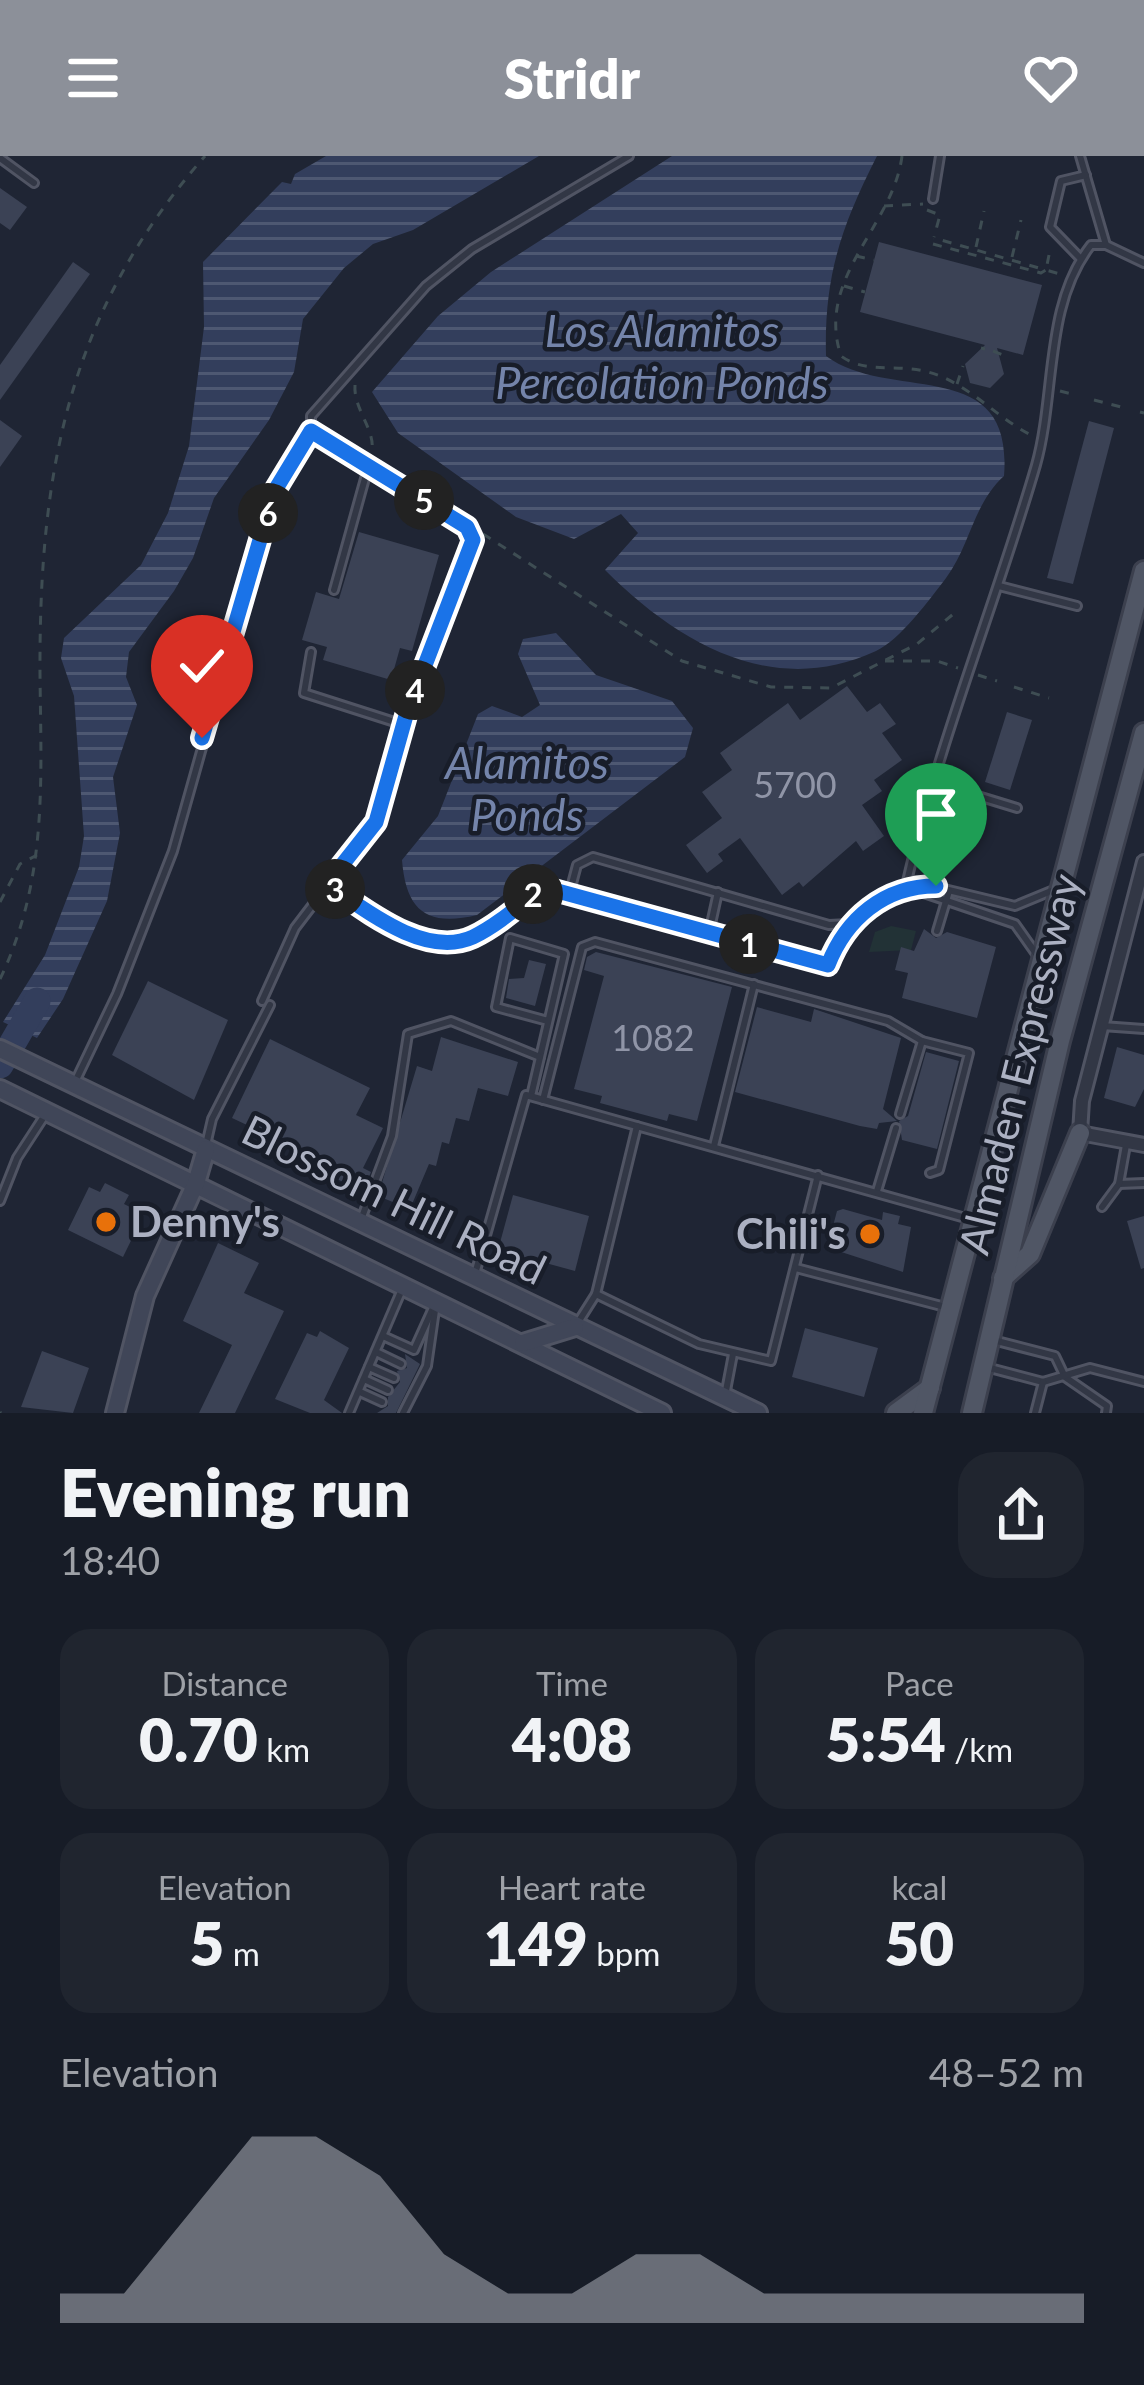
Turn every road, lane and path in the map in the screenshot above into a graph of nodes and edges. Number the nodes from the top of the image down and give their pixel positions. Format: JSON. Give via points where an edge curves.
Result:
{"nodes":[{"id":1,"x":205,"y":156,"type":"edge"},
{"id":2,"x":628,"y":156,"type":"edge"},
{"id":3,"x":902,"y":156,"type":"edge"},
{"id":4,"x":940,"y":156,"type":"edge"},
{"id":5,"x":1083,"y":157,"type":"edge"},
{"id":6,"x":0,"y":158,"type":"edge"},
{"id":7,"x":1086,"y":175,"type":"junction"},
{"id":8,"x":34,"y":183,"type":"dead end"},
{"id":9,"x":933,"y":199,"type":"dead end"},
{"id":10,"x":883,"y":206,"type":"junction"},
{"id":11,"x":984,"y":211,"type":"dead end"},
{"id":12,"x":1021,"y":220,"type":"dead end"},
{"id":13,"x":933,"y":241,"type":"junction"},
{"id":14,"x":1106,"y":244,"type":"junction"},
{"id":15,"x":975,"y":249,"type":"junction"},
{"id":16,"x":854,"y":255,"type":"junction"},
{"id":17,"x":929,"y":255,"type":"dead end"},
{"id":18,"x":1049,"y":255,"type":"dead end"},
{"id":19,"x":1081,"y":258,"type":"junction"},
{"id":20,"x":874,"y":260,"type":"dead end"},
{"id":21,"x":1010,"y":261,"type":"junction"},
{"id":22,"x":1144,"y":263,"type":"edge"},
{"id":23,"x":1046,"y":270,"type":"junction"},
{"id":24,"x":1062,"y":274,"type":"dead end"},
{"id":25,"x":1006,"y":275,"type":"dead end"},
{"id":26,"x":843,"y":286,"type":"junction"},
{"id":27,"x":865,"y":292,"type":"dead end"},
{"id":28,"x":993,"y":351,"type":"dead end"},
{"id":29,"x":1006,"y":356,"type":"dead end"},
{"id":30,"x":356,"y":365,"type":"junction"},
{"id":31,"x":964,"y":366,"type":"dead end"},
{"id":32,"x":957,"y":384,"type":"junction"},
{"id":33,"x":1059,"y":390,"type":"dead end"},
{"id":34,"x":1076,"y":395,"type":"dead end"},
{"id":35,"x":1094,"y":400,"type":"dead end"},
{"id":36,"x":1121,"y":407,"type":"dead end"},
{"id":37,"x":311,"y":431,"type":"junction"},
{"id":38,"x":1031,"y":435,"type":"dead end"},
{"id":39,"x":369,"y":464,"type":"junction"},
{"id":40,"x":469,"y":532,"type":"junction"},
{"id":41,"x":1144,"y":571,"type":"edge"},
{"id":42,"x":999,"y":586,"type":"junction"},
{"id":43,"x":334,"y":590,"type":"dead end"},
{"id":44,"x":1078,"y":606,"type":"dead end"},
{"id":45,"x":957,"y":611,"type":"dead end"},
{"id":46,"x":311,"y":652,"type":"dead end"},
{"id":47,"x":883,"y":661,"type":"junction"},
{"id":48,"x":958,"y":668,"type":"dead end"},
{"id":49,"x":977,"y":674,"type":"dead end"},
{"id":50,"x":997,"y":681,"type":"dead end"},
{"id":51,"x":1014,"y":686,"type":"dead end"},
{"id":52,"x":1049,"y":698,"type":"dead end"},
{"id":53,"x":404,"y":725,"type":"junction"},
{"id":54,"x":1144,"y":733,"type":"edge"},
{"id":55,"x":932,"y":782,"type":"junction"},
{"id":56,"x":1017,"y":808,"type":"dead end"},
{"id":57,"x":38,"y":855,"type":"junction"},
{"id":58,"x":1144,"y":862,"type":"edge"},
{"id":59,"x":327,"y":884,"type":"junction"},
{"id":60,"x":906,"y":886,"type":"junction"},
{"id":61,"x":1060,"y":888,"type":"junction"},
{"id":62,"x":949,"y":891,"type":"junction"},
{"id":63,"x":718,"y":892,"type":"junction"},
{"id":64,"x":569,"y":895,"type":"junction"},
{"id":65,"x":0,"y":902,"type":"edge"},
{"id":66,"x":945,"y":904,"type":"junction"},
{"id":67,"x":850,"y":924,"type":"junction"},
{"id":68,"x":829,"y":925,"type":"junction"},
{"id":69,"x":1135,"y":926,"type":"edge"},
{"id":70,"x":937,"y":932,"type":"dead end"},
{"id":71,"x":709,"y":933,"type":"junction"},
{"id":72,"x":839,"y":938,"type":"junction"},
{"id":73,"x":1042,"y":962,"type":"junction"},
{"id":74,"x":0,"y":979,"type":"edge"},
{"id":75,"x":754,"y":984,"type":"junction"},
{"id":76,"x":548,"y":1022,"type":"junction"},
{"id":77,"x":1102,"y":1026,"type":"junction"},
{"id":78,"x":1144,"y":1029,"type":"edge"},
{"id":79,"x":922,"y":1041,"type":"junction"},
{"id":80,"x":0,"y":1049,"type":"edge"},
{"id":81,"x":539,"y":1057,"type":"junction"},
{"id":82,"x":73,"y":1085,"type":"junction"},
{"id":83,"x":0,"y":1089,"type":"edge"},
{"id":84,"x":531,"y":1096,"type":"junction"},
{"id":85,"x":543,"y":1100,"type":"junction"},
{"id":86,"x":40,"y":1109,"type":"junction"},
{"id":87,"x":900,"y":1114,"type":"dead end"},
{"id":88,"x":637,"y":1125,"type":"junction"},
{"id":89,"x":896,"y":1128,"type":"dead end"},
{"id":90,"x":1080,"y":1133,"type":"junction"},
{"id":91,"x":1126,"y":1144,"type":"junction"},
{"id":92,"x":1144,"y":1145,"type":"edge"},
{"id":93,"x":714,"y":1146,"type":"junction"},
{"id":94,"x":206,"y":1149,"type":"junction"},
{"id":95,"x":930,"y":1173,"type":"dead end"},
{"id":96,"x":818,"y":1175,"type":"junction"},
{"id":97,"x":196,"y":1183,"type":"junction"},
{"id":98,"x":1144,"y":1183,"type":"edge"},
{"id":99,"x":1119,"y":1184,"type":"junction"},
{"id":100,"x":877,"y":1191,"type":"junction"},
{"id":101,"x":0,"y":1201,"type":"edge"},
{"id":102,"x":1102,"y":1207,"type":"dead end"},
{"id":103,"x":973,"y":1220,"type":"junction"},
{"id":104,"x":359,"y":1223,"type":"junction"},
{"id":105,"x":796,"y":1268,"type":"junction"},
{"id":106,"x":1003,"y":1278,"type":"junction"},
{"id":107,"x":474,"y":1279,"type":"junction"},
{"id":108,"x":405,"y":1284,"type":"junction"},
{"id":109,"x":596,"y":1294,"type":"junction"},
{"id":110,"x":436,"y":1300,"type":"junction"},
{"id":111,"x":950,"y":1308,"type":"junction"},
{"id":112,"x":575,"y":1327,"type":"junction"},
{"id":113,"x":382,"y":1336,"type":"junction"},
{"id":114,"x":989,"y":1339,"type":"junction"},
{"id":115,"x":523,"y":1342,"type":"junction"},
{"id":116,"x":413,"y":1350,"type":"junction"},
{"id":117,"x":376,"y":1352,"type":"junction"},
{"id":118,"x":734,"y":1354,"type":"junction"},
{"id":119,"x":428,"y":1358,"type":"junction"},
{"id":120,"x":400,"y":1364,"type":"dead end"},
{"id":121,"x":982,"y":1366,"type":"junction"},
{"id":122,"x":369,"y":1367,"type":"junction"},
{"id":123,"x":1065,"y":1377,"type":"junction"},
{"id":124,"x":394,"y":1378,"type":"dead end"},
{"id":125,"x":364,"y":1379,"type":"junction"},
{"id":126,"x":1043,"y":1382,"type":"junction"},
{"id":127,"x":1144,"y":1382,"type":"edge"},
{"id":128,"x":930,"y":1388,"type":"junction"},
{"id":129,"x":388,"y":1390,"type":"dead end"},
{"id":130,"x":360,"y":1392,"type":"junction"},
{"id":131,"x":724,"y":1399,"type":"junction"},
{"id":132,"x":382,"y":1402,"type":"dead end"},
{"id":133,"x":402,"y":1412,"type":"edge"},
{"id":134,"x":115,"y":1413,"type":"edge"},
{"id":135,"x":349,"y":1413,"type":"edge"},
{"id":136,"x":662,"y":1413,"type":"edge"},
{"id":137,"x":758,"y":1413,"type":"edge"},
{"id":138,"x":896,"y":1413,"type":"edge"},
{"id":139,"x":923,"y":1413,"type":"edge"},
{"id":140,"x":972,"y":1413,"type":"edge"},
{"id":141,"x":1035,"y":1413,"type":"edge"},
{"id":142,"x":1106,"y":1413,"type":"edge"}],
"edges":[{"from":1,"to":57,"type":"path","via":[[124,269],[86,346],[56,442],[41,564]]},
{"from":2,"to":30,"type":"lane","via":[[472,249],[426,286]]},
{"from":3,"to":10,"type":"path"},
{"from":4,"to":9,"type":"lane"},
{"from":5,"to":7,"type":"lane"},
{"from":6,"to":8,"type":"lane"},
{"from":7,"to":14,"type":"lane"},
{"from":7,"to":19,"type":"lane","via":[[1061,181],[1050,227]]},
{"from":10,"to":13,"type":"path","via":[[927,205],[940,215]]},
{"from":10,"to":16,"type":"path"},
{"from":11,"to":15,"type":"path"},
{"from":12,"to":21,"type":"path"},
{"from":13,"to":15,"type":"path"},
{"from":13,"to":17,"type":"path"},
{"from":13,"to":21,"type":"path"},
{"from":14,"to":19,"type":"lane","via":[[1091,245]]},
{"from":14,"to":22,"type":"lane"},
{"from":15,"to":21,"type":"path"},
{"from":16,"to":20,"type":"path"},
{"from":16,"to":26,"type":"path"},
{"from":18,"to":23,"type":"path"},
{"from":19,"to":42,"type":"lane","via":[[1063,301],[1038,458]]},
{"from":21,"to":23,"type":"path"},
{"from":21,"to":25,"type":"path"},
{"from":23,"to":24,"type":"path"},
{"from":26,"to":27,"type":"path"},
{"from":26,"to":32,"type":"path","via":[[841,356]]},
{"from":28,"to":29,"type":"path"},
{"from":30,"to":37,"type":"lane","via":[[311,416]]},
{"from":30,"to":39,"type":"path","via":[[354,398],[374,444]]},
{"from":31,"to":32,"type":"path"},
{"from":32,"to":38,"type":"path"},
{"from":33,"to":34,"type":"path"},
{"from":35,"to":36,"type":"path"},
{"from":37,"to":39,"type":"lane"},
{"from":37,"to":82,"type":"lane","via":[[274,492],[173,851]]},
{"from":39,"to":40,"type":"lane"},
{"from":39,"to":43,"type":"lane"},
{"from":40,"to":47,"type":"path","via":[[488,535],[682,661],[771,687],[831,688]]},
{"from":40,"to":53,"type":"lane","via":[[470,557]]},
{"from":41,"to":61,"type":"main road","name":"Almaden Expressway"},
{"from":42,"to":44,"type":"lane"},
{"from":42,"to":55,"type":"lane"},
{"from":45,"to":47,"type":"path"},
{"from":46,"to":53,"type":"lane","via":[[304,693]]},
{"from":47,"to":48,"type":"path"},
{"from":49,"to":50,"type":"path"},
{"from":51,"to":52,"type":"path"},
{"from":53,"to":59,"type":"lane","via":[[376,822]]},
{"from":54,"to":106,"type":"main road","name":"Almaden Expressway"},
{"from":55,"to":56,"type":"lane"},
{"from":55,"to":60,"type":"lane"},
{"from":57,"to":65,"type":"path","via":[[20,864]]},
{"from":57,"to":74,"type":"path","via":[[31,902]]},
{"from":58,"to":69,"type":"street"},
{"from":59,"to":64,"type":"lane","via":[[383,921],[438,942],[470,938],[543,887]]},
{"from":59,"to":94,"type":"lane","via":[[295,928]]},
{"from":60,"to":62,"type":"lane"},
{"from":60,"to":66,"type":"lane"},
{"from":60,"to":67,"type":"lane"},
{"from":61,"to":62,"type":"lane","via":[[1015,906]]},
{"from":61,"to":73,"type":"main road","name":"Almaden Expressway"},
{"from":62,"to":66,"type":"lane"},
{"from":63,"to":64,"type":"lane","via":[[593,857],[578,866]]},
{"from":63,"to":68,"type":"lane"},
{"from":63,"to":71,"type":"lane"},
{"from":64,"to":71,"type":"lane"},
{"from":66,"to":70,"type":"lane"},
{"from":66,"to":73,"type":"lane","via":[[1015,924]]},
{"from":67,"to":68,"type":"lane"},
{"from":67,"to":72,"type":"lane"},
{"from":68,"to":72,"type":"lane"},
{"from":69,"to":77,"type":"street"},
{"from":71,"to":72,"type":"lane","via":[[828,965]]},
{"from":73,"to":103,"type":"main road","name":"Almaden Expressway"},
{"from":75,"to":79,"type":"lane","via":[[888,1021]]},
{"from":75,"to":85,"type":"lane","via":[[585,942]]},
{"from":75,"to":93,"type":"lane"},
{"from":76,"to":76,"type":"lane","via":[[564,954],[510,938],[496,1006]]},
{"from":76,"to":81,"type":"lane"},
{"from":77,"to":78,"type":"lane"},
{"from":77,"to":90,"type":"street"},
{"from":79,"to":87,"type":"lane"},
{"from":79,"to":95,"type":"lane","via":[[971,1057],[942,1164]]},
{"from":80,"to":82,"type":"main road","name":"Blossom Hill Road"},
{"from":81,"to":84,"type":"lane"},
{"from":81,"to":104,"type":"lane","via":[[451,1021],[408,1034],[392,1136]]},
{"from":82,"to":94,"type":"main road","name":"Blossom Hill Road"},
{"from":83,"to":86,"type":"main road","name":"Blossom Hill Road"},
{"from":84,"to":85,"type":"lane"},
{"from":84,"to":107,"type":"lane"},
{"from":85,"to":88,"type":"lane"},
{"from":86,"to":97,"type":"main road","name":"Blossom Hill Road"},
{"from":86,"to":101,"type":"lane"},
{"from":88,"to":93,"type":"lane"},
{"from":88,"to":109,"type":"lane"},
{"from":89,"to":100,"type":"lane"},
{"from":90,"to":91,"type":"street"},
{"from":90,"to":106,"type":"main road","via":[[1030,1254]]},
{"from":91,"to":92,"type":"street"},
{"from":91,"to":99,"type":"lane"},
{"from":93,"to":96,"type":"lane"},
{"from":94,"to":97,"type":"main road"},
{"from":94,"to":104,"type":"main road","name":"Blossom Hill Road"},
{"from":96,"to":100,"type":"lane"},
{"from":96,"to":105,"type":"lane"},
{"from":97,"to":108,"type":"main road","name":"Blossom Hill Road"},
{"from":97,"to":134,"type":"main road","via":[[145,1296]]},
{"from":98,"to":99,"type":"lane"},
{"from":99,"to":102,"type":"lane"},
{"from":100,"to":103,"type":"lane"},
{"from":103,"to":111,"type":"main road","name":"Almaden Expressway"},
{"from":104,"to":107,"type":"main road","name":"Blossom Hill Road"},
{"from":105,"to":111,"type":"lane"},
{"from":105,"to":118,"type":"lane","via":[[771,1361]]},
{"from":106,"to":114,"type":"main road","name":"Almaden Expressway"},
{"from":107,"to":112,"type":"main road","name":"Blossom Hill Road"},
{"from":108,"to":110,"type":"main road","name":"Blossom Hill Road"},
{"from":108,"to":113,"type":"lane"},
{"from":109,"to":112,"type":"lane"},
{"from":109,"to":118,"type":"lane"},
{"from":110,"to":115,"type":"main road","name":"Blossom Hill Road"},
{"from":110,"to":116,"type":"lane"},
{"from":110,"to":119,"type":"lane"},
{"from":111,"to":128,"type":"main road","name":"Almaden Expressway"},
{"from":112,"to":115,"type":"main road"},
{"from":112,"to":131,"type":"main road","name":"Blossom Hill Road"},
{"from":113,"to":116,"type":"lane"},
{"from":113,"to":117,"type":"lane"},
{"from":114,"to":121,"type":"main road","name":"Almaden Expressway"},
{"from":114,"to":123,"type":"lane","via":[[1055,1356]]},
{"from":115,"to":136,"type":"main road","name":"Blossom Hill Road"},
{"from":116,"to":119,"type":"lane"},
{"from":117,"to":120,"type":"lane"},
{"from":117,"to":122,"type":"lane"},
{"from":118,"to":131,"type":"lane"},
{"from":119,"to":133,"type":"lane"},
{"from":121,"to":126,"type":"lane"},
{"from":121,"to":140,"type":"main road","name":"Almaden Expressway"},
{"from":122,"to":124,"type":"lane"},
{"from":122,"to":125,"type":"lane"},
{"from":123,"to":126,"type":"lane"},
{"from":123,"to":127,"type":"lane","via":[[1090,1368]]},
{"from":123,"to":142,"type":"lane"},
{"from":125,"to":129,"type":"lane"},
{"from":125,"to":130,"type":"lane"},
{"from":126,"to":141,"type":"lane"},
{"from":128,"to":138,"type":"main road"},
{"from":128,"to":139,"type":"main road","name":"Almaden Expressway"},
{"from":130,"to":132,"type":"lane"},
{"from":130,"to":135,"type":"lane"},
{"from":131,"to":137,"type":"main road","name":"Blossom Hill Road"}]}
